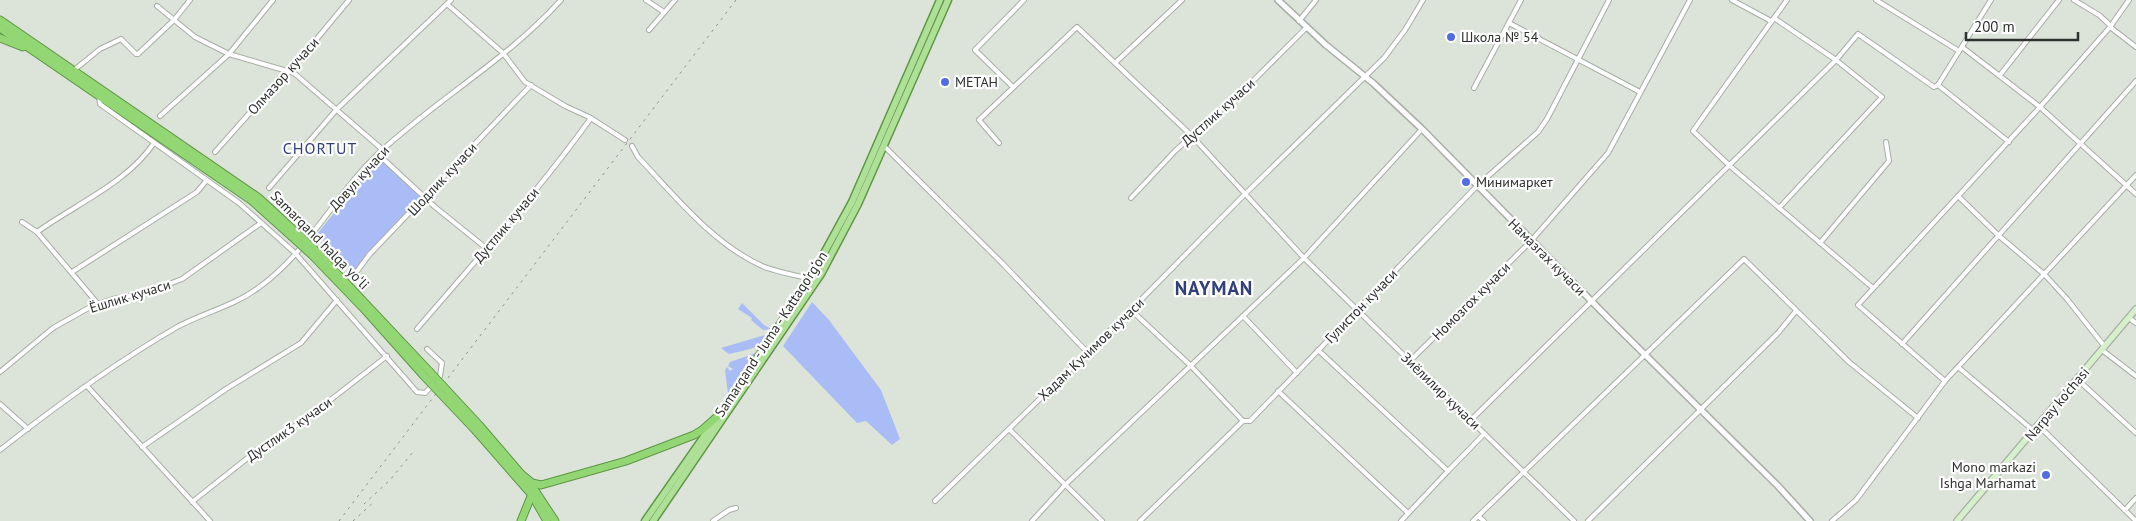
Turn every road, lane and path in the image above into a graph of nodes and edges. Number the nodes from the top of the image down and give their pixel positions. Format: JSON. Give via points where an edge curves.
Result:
{"nodes":[{"id":1,"x":190,"y":0,"type":"edge"},
{"id":2,"x":273,"y":0,"type":"edge"},
{"id":3,"x":348,"y":0,"type":"edge"},
{"id":4,"x":561,"y":0,"type":"edge"},
{"id":5,"x":646,"y":0,"type":"edge"},
{"id":6,"x":674,"y":0,"type":"edge"},
{"id":7,"x":940,"y":0,"type":"edge"},
{"id":8,"x":948,"y":0,"type":"edge"},
{"id":9,"x":1024,"y":0,"type":"edge"},
{"id":10,"x":1182,"y":0,"type":"edge"},
{"id":11,"x":1278,"y":0,"type":"edge"},
{"id":12,"x":1316,"y":0,"type":"edge"},
{"id":13,"x":1423,"y":0,"type":"edge"},
{"id":14,"x":1521,"y":0,"type":"edge"},
{"id":15,"x":1609,"y":0,"type":"edge"},
{"id":16,"x":1690,"y":0,"type":"edge"},
{"id":17,"x":1732,"y":0,"type":"edge"},
{"id":18,"x":1787,"y":0,"type":"edge"},
{"id":19,"x":1876,"y":0,"type":"edge"},
{"id":20,"x":1991,"y":0,"type":"edge"},
{"id":21,"x":2058,"y":0,"type":"edge"},
{"id":22,"x":2074,"y":0,"type":"edge"},
{"id":23,"x":2129,"y":0,"type":"edge"},
{"id":24,"x":449,"y":2,"type":"edge"},
{"id":25,"x":157,"y":6,"type":"dead end"},
{"id":26,"x":664,"y":12,"type":"junction"},
{"id":27,"x":174,"y":20,"type":"junction"},
{"id":28,"x":1773,"y":20,"type":"junction"},
{"id":29,"x":1299,"y":21,"type":"junction"},
{"id":30,"x":1509,"y":23,"type":"junction"},
{"id":31,"x":1,"y":24,"type":"edge"},
{"id":32,"x":2111,"y":26,"type":"junction"},
{"id":33,"x":1307,"y":28,"type":"junction"},
{"id":34,"x":649,"y":30,"type":"dead end"},
{"id":35,"x":0,"y":38,"type":"edge"},
{"id":36,"x":2136,"y":47,"type":"edge"},
{"id":37,"x":1960,"y":49,"type":"junction"},
{"id":38,"x":35,"y":52,"type":"junction"},
{"id":39,"x":503,"y":53,"type":"junction"},
{"id":40,"x":229,"y":54,"type":"junction"},
{"id":41,"x":1578,"y":60,"type":"junction"},
{"id":42,"x":1836,"y":60,"type":"junction"},
{"id":43,"x":1115,"y":63,"type":"junction"},
{"id":44,"x":73,"y":71,"type":"junction"},
{"id":45,"x":287,"y":71,"type":"junction"},
{"id":46,"x":2000,"y":75,"type":"junction"},
{"id":47,"x":1365,"y":77,"type":"junction"},
{"id":48,"x":2136,"y":81,"type":"edge"},
{"id":49,"x":530,"y":85,"type":"junction"},
{"id":50,"x":1938,"y":85,"type":"junction"},
{"id":51,"x":906,"y":86,"type":"junction"},
{"id":52,"x":1013,"y":87,"type":"junction"},
{"id":53,"x":1474,"y":88,"type":"dead end"},
{"id":54,"x":1640,"y":92,"type":"junction"},
{"id":55,"x":99,"y":96,"type":"junction"},
{"id":56,"x":2040,"y":107,"type":"junction"},
{"id":57,"x":337,"y":109,"type":"junction"},
{"id":58,"x":160,"y":116,"type":"dead end"},
{"id":59,"x":591,"y":118,"type":"junction"},
{"id":60,"x":1422,"y":129,"type":"junction"},
{"id":61,"x":1192,"y":136,"type":"junction"},
{"id":62,"x":625,"y":140,"type":"dead end"},
{"id":63,"x":1886,"y":142,"type":"dead end"},
{"id":64,"x":2008,"y":142,"type":"junction"},
{"id":65,"x":2080,"y":142,"type":"junction"},
{"id":66,"x":154,"y":143,"type":"junction"},
{"id":67,"x":999,"y":143,"type":"dead end"},
{"id":68,"x":632,"y":146,"type":"dead end"},
{"id":69,"x":884,"y":146,"type":"junction"},
{"id":70,"x":383,"y":150,"type":"junction"},
{"id":71,"x":215,"y":152,"type":"dead end"},
{"id":72,"x":378,"y":154,"type":"junction"},
{"id":73,"x":1730,"y":166,"type":"junction"},
{"id":74,"x":2136,"y":176,"type":"edge"},
{"id":75,"x":206,"y":181,"type":"junction"},
{"id":76,"x":1477,"y":186,"type":"junction"},
{"id":77,"x":2126,"y":186,"type":"junction"},
{"id":78,"x":269,"y":188,"type":"dead end"},
{"id":79,"x":1244,"y":194,"type":"junction"},
{"id":80,"x":2136,"y":194,"type":"edge"},
{"id":81,"x":1958,"y":196,"type":"junction"},
{"id":82,"x":425,"y":197,"type":"junction"},
{"id":83,"x":1132,"y":198,"type":"dead end"},
{"id":84,"x":1780,"y":208,"type":"junction"},
{"id":85,"x":22,"y":222,"type":"dead end"},
{"id":86,"x":261,"y":223,"type":"junction"},
{"id":87,"x":38,"y":232,"type":"junction"},
{"id":88,"x":294,"y":234,"type":"junction"},
{"id":89,"x":1998,"y":235,"type":"junction"},
{"id":90,"x":1532,"y":241,"type":"junction"},
{"id":91,"x":1820,"y":243,"type":"junction"},
{"id":92,"x":486,"y":248,"type":"junction"},
{"id":93,"x":295,"y":253,"type":"junction"},
{"id":94,"x":1304,"y":258,"type":"junction"},
{"id":95,"x":72,"y":272,"type":"junction"},
{"id":96,"x":355,"y":274,"type":"dead end"},
{"id":97,"x":2045,"y":275,"type":"junction"},
{"id":98,"x":810,"y":280,"type":"junction"},
{"id":99,"x":1873,"y":288,"type":"junction"},
{"id":100,"x":337,"y":300,"type":"junction"},
{"id":101,"x":1592,"y":302,"type":"junction"},
{"id":102,"x":98,"y":304,"type":"junction"},
{"id":103,"x":1131,"y":310,"type":"junction"},
{"id":104,"x":1357,"y":310,"type":"junction"},
{"id":105,"x":2136,"y":310,"type":"edge"},
{"id":106,"x":1796,"y":311,"type":"junction"},
{"id":107,"x":1243,"y":316,"type":"junction"},
{"id":108,"x":2129,"y":318,"type":"junction"},
{"id":109,"x":2136,"y":323,"type":"edge"},
{"id":110,"x":417,"y":329,"type":"dead end"},
{"id":111,"x":1902,"y":344,"type":"junction"},
{"id":112,"x":2104,"y":348,"type":"junction"},
{"id":113,"x":427,"y":349,"type":"dead end"},
{"id":114,"x":1318,"y":350,"type":"junction"},
{"id":115,"x":1088,"y":353,"type":"junction"},
{"id":116,"x":1645,"y":355,"type":"junction"},
{"id":117,"x":387,"y":356,"type":"junction"},
{"id":118,"x":1410,"y":361,"type":"junction"},
{"id":119,"x":1191,"y":366,"type":"junction"},
{"id":120,"x":1958,"y":367,"type":"junction"},
{"id":121,"x":0,"y":372,"type":"edge"},
{"id":122,"x":1297,"y":373,"type":"junction"},
{"id":123,"x":2136,"y":376,"type":"edge"},
{"id":124,"x":2077,"y":378,"type":"junction"},
{"id":125,"x":1945,"y":381,"type":"junction"},
{"id":126,"x":86,"y":386,"type":"junction"},
{"id":127,"x":1278,"y":392,"type":"junction"},
{"id":128,"x":0,"y":404,"type":"edge"},
{"id":129,"x":1699,"y":410,"type":"junction"},
{"id":130,"x":719,"y":415,"type":"junction"},
{"id":131,"x":1918,"y":418,"type":"junction"},
{"id":132,"x":1470,"y":420,"type":"junction"},
{"id":133,"x":1243,"y":421,"type":"junction"},
{"id":134,"x":28,"y":429,"type":"junction"},
{"id":135,"x":478,"y":429,"type":"junction"},
{"id":136,"x":1009,"y":429,"type":"junction"},
{"id":137,"x":2037,"y":429,"type":"junction"},
{"id":138,"x":2136,"y":433,"type":"edge"},
{"id":139,"x":1484,"y":434,"type":"junction"},
{"id":140,"x":142,"y":447,"type":"junction"},
{"id":141,"x":0,"y":450,"type":"edge"},
{"id":142,"x":1448,"y":471,"type":"junction"},
{"id":143,"x":1524,"y":473,"type":"junction"},
{"id":144,"x":521,"y":474,"type":"junction"},
{"id":145,"x":1066,"y":484,"type":"junction"},
{"id":146,"x":525,"y":487,"type":"junction"},
{"id":147,"x":533,"y":492,"type":"junction"},
{"id":148,"x":2136,"y":498,"type":"edge"},
{"id":149,"x":935,"y":501,"type":"dead end"},
{"id":150,"x":192,"y":502,"type":"junction"},
{"id":151,"x":526,"y":508,"type":"junction"},
{"id":152,"x":736,"y":508,"type":"dead end"},
{"id":153,"x":2125,"y":510,"type":"junction"},
{"id":154,"x":1408,"y":513,"type":"junction"},
{"id":155,"x":1478,"y":516,"type":"junction"},
{"id":156,"x":210,"y":521,"type":"edge"},
{"id":157,"x":521,"y":521,"type":"edge"},
{"id":158,"x":547,"y":521,"type":"edge"},
{"id":159,"x":556,"y":521,"type":"edge"},
{"id":160,"x":645,"y":521,"type":"edge"},
{"id":161,"x":653,"y":521,"type":"edge"},
{"id":162,"x":713,"y":521,"type":"edge"},
{"id":163,"x":1032,"y":521,"type":"edge"},
{"id":164,"x":1102,"y":521,"type":"edge"},
{"id":165,"x":1140,"y":521,"type":"edge"},
{"id":166,"x":1401,"y":521,"type":"edge"},
{"id":167,"x":1473,"y":521,"type":"edge"},
{"id":168,"x":1484,"y":521,"type":"edge"},
{"id":169,"x":1574,"y":521,"type":"edge"},
{"id":170,"x":1588,"y":521,"type":"edge"},
{"id":171,"x":1810,"y":521,"type":"edge"},
{"id":172,"x":1832,"y":521,"type":"edge"},
{"id":173,"x":1957,"y":521,"type":"edge"},
{"id":174,"x":2136,"y":521,"type":"edge"}],
"edges":[{"from":1,"to":27,"type":"street"},
{"from":2,"to":40,"type":"street"},
{"from":3,"to":45,"type":"street","name":"Олмазор кучаси"},
{"from":4,"to":39,"type":"street","name":"Довул кучаси","via":[[539,24]]},
{"from":5,"to":26,"type":"street"},
{"from":6,"to":26,"type":"street"},
{"from":7,"to":51,"type":"main road","name":"Samarqand - Juma - Kattaqo‘rg‘on"},
{"from":8,"to":51,"type":"main road","name":"Samarqand - Juma - Kattaqo‘rg‘on"},
{"from":9,"to":52,"type":"street","via":[[974,50]]},
{"from":10,"to":43,"type":"street"},
{"from":11,"to":29,"type":"street","name":"Намазгах кучаси"},
{"from":12,"to":29,"type":"street"},
{"from":13,"to":47,"type":"street","name":"Хадам Кучимов кучаси","via":[[1405,30]]},
{"from":14,"to":30,"type":"street"},
{"from":15,"to":41,"type":"street","name":"Гулистон кучаси"},
{"from":16,"to":54,"type":"street","name":"Номозгох кучаси"},
{"from":17,"to":28,"type":"street"},
{"from":18,"to":28,"type":"street"},
{"from":19,"to":37,"type":"street"},
{"from":20,"to":37,"type":"street"},
{"from":21,"to":46,"type":"street"},
{"from":22,"to":32,"type":"street"},
{"from":23,"to":32,"type":"street"},
{"from":24,"to":39,"type":"street"},
{"from":24,"to":57,"type":"street"},
{"from":25,"to":27,"type":"street"},
{"from":26,"to":34,"type":"street"},
{"from":27,"to":40,"type":"street","via":[[196,37]]},
{"from":27,"to":44,"type":"street","via":[[138,54],[121,39],[100,49]]},
{"from":28,"to":42,"type":"street"},
{"from":28,"to":73,"type":"street","via":[[1693,131]]},
{"from":29,"to":33,"type":"street","name":"Намазгах кучаси"},
{"from":30,"to":41,"type":"street"},
{"from":30,"to":53,"type":"street"},
{"from":31,"to":38,"type":"highway","name":"Samarqand halqa yoʻli"},
{"from":31,"to":44,"type":"highway","name":"Samarqand halqa yoʻli"},
{"from":32,"to":36,"type":"street"},
{"from":32,"to":56,"type":"street"},
{"from":33,"to":47,"type":"street","name":"Намазгах кучаси"},
{"from":33,"to":61,"type":"street","name":"Дустлик кучаси"},
{"from":35,"to":38,"type":"highway"},
{"from":37,"to":46,"type":"street"},
{"from":37,"to":50,"type":"street"},
{"from":38,"to":55,"type":"highway","name":"Samarqand halqa yoʻli"},
{"from":39,"to":49,"type":"street"},
{"from":39,"to":70,"type":"street","name":"Довул кучаси"},
{"from":40,"to":45,"type":"street"},
{"from":40,"to":58,"type":"street"},
{"from":41,"to":54,"type":"street"},
{"from":41,"to":76,"type":"street","name":"Гулистон кучаси","via":[[1538,132]]},
{"from":42,"to":50,"type":"street","via":[[1860,34],[1932,87]]},
{"from":42,"to":73,"type":"street"},
{"from":42,"to":84,"type":"street","via":[[1882,97]]},
{"from":43,"to":52,"type":"street","name":"Зиёлилир кучаси","via":[[1077,26]]},
{"from":43,"to":61,"type":"street","name":"Зиёлилир кучаси"},
{"from":44,"to":88,"type":"highway","name":"Samarqand halqa yoʻli","via":[[259,198]]},
{"from":45,"to":57,"type":"street","via":[[294,73]]},
{"from":45,"to":71,"type":"street","name":"Олмазор кучаси"},
{"from":46,"to":56,"type":"street"},
{"from":47,"to":60,"type":"street","name":"Намазгах кучаси"},
{"from":47,"to":79,"type":"street","name":"Хадам Кучимов кучаси"},
{"from":48,"to":65,"type":"street"},
{"from":49,"to":59,"type":"street"},
{"from":49,"to":82,"type":"street","name":"Шодлик кучаси"},
{"from":50,"to":64,"type":"street"},
{"from":51,"to":69,"type":"main road","name":"Samarqand - Juma - Kattaqo‘rg‘on"},
{"from":51,"to":98,"type":"main road","name":"Samarqand - Juma - Kattaqo‘rg‘on","via":[[852,202]]},
{"from":52,"to":67,"type":"street","via":[[978,120]]},
{"from":54,"to":90,"type":"street","name":"Номозгох кучаси","via":[[1608,153]]},
{"from":55,"to":66,"type":"street","via":[[100,104]]},
{"from":55,"to":88,"type":"highway","name":"Samarqand halqa yoʻli","via":[[252,200]]},
{"from":56,"to":64,"type":"street"},
{"from":56,"to":65,"type":"street"},
{"from":57,"to":70,"type":"street"},
{"from":57,"to":78,"type":"street"},
{"from":59,"to":62,"type":"street"},
{"from":59,"to":92,"type":"street","name":"Дустлик кучаси"},
{"from":60,"to":76,"type":"street","name":"Намазгах кучаси"},
{"from":60,"to":94,"type":"street"},
{"from":61,"to":79,"type":"street","name":"Зиёлилир кучаси"},
{"from":61,"to":83,"type":"street","name":"Дустлик кучаси"},
{"from":63,"to":91,"type":"street","via":[[1889,161]]},
{"from":64,"to":81,"type":"street"},
{"from":65,"to":77,"type":"street"},
{"from":65,"to":89,"type":"street"},
{"from":66,"to":75,"type":"street"},
{"from":66,"to":87,"type":"street","via":[[118,178]]},
{"from":68,"to":98,"type":"street","via":[[638,157],[701,222],[727,244],[763,266]]},
{"from":69,"to":115,"type":"street"},
{"from":69,"to":161,"type":"main road","name":"Samarqand - Juma - Kattaqo‘rg‘on","via":[[821,274]]},
{"from":70,"to":72,"type":"street","name":"Довул кучаси"},
{"from":72,"to":82,"type":"street"},
{"from":72,"to":93,"type":"street","name":"Довул кучаси"},
{"from":73,"to":84,"type":"street"},
{"from":73,"to":101,"type":"street"},
{"from":74,"to":77,"type":"street"},
{"from":75,"to":86,"type":"street","via":[[239,203]]},
{"from":75,"to":95,"type":"street","via":[[197,192]]},
{"from":76,"to":90,"type":"street","name":"Намазгах кучаси"},
{"from":76,"to":104,"type":"street","name":"Гулистон кучаси"},
{"from":77,"to":80,"type":"street"},
{"from":77,"to":97,"type":"street"},
{"from":79,"to":94,"type":"street","name":"Зиёлилир кучаси"},
{"from":79,"to":103,"type":"street","name":"Хадам Кучимов кучаси"},
{"from":81,"to":89,"type":"street"},
{"from":81,"to":99,"type":"street"},
{"from":82,"to":92,"type":"street"},
{"from":82,"to":96,"type":"street","name":"Шодлик кучаси"},
{"from":84,"to":91,"type":"street"},
{"from":85,"to":87,"type":"street"},
{"from":86,"to":93,"type":"street"},
{"from":86,"to":102,"type":"street","name":"Ёшлик кучаси","via":[[182,279],[149,292]]},
{"from":87,"to":95,"type":"street"},
{"from":88,"to":135,"type":"highway","name":"Samarqand halqa yoʻli","bridge":true},
{"from":89,"to":97,"type":"street"},
{"from":89,"to":111,"type":"street"},
{"from":90,"to":101,"type":"street","name":"Намазгах кучаси"},
{"from":90,"to":118,"type":"street","name":"Номозгох кучаси"},
{"from":91,"to":99,"type":"street"},
{"from":92,"to":110,"type":"street","name":"Дустлик кучаси"},
{"from":93,"to":100,"type":"street"},
{"from":93,"to":126,"type":"street","name":"Довул кучаси","via":[[258,288],[178,327]]},
{"from":94,"to":104,"type":"street","name":"Зиёлилир кучаси"},
{"from":94,"to":107,"type":"street"},
{"from":95,"to":102,"type":"street"},
{"from":97,"to":112,"type":"street"},
{"from":97,"to":120,"type":"street"},
{"from":98,"to":130,"type":"main road","name":"Samarqand - Juma - Kattaqo‘rg‘on"},
{"from":99,"to":111,"type":"street","via":[[1858,304]]},
{"from":100,"to":117,"type":"street"},
{"from":100,"to":140,"type":"street","via":[[301,343],[226,389]]},
{"from":101,"to":116,"type":"street","name":"Намазгах кучаси"},
{"from":101,"to":132,"type":"street"},
{"from":102,"to":121,"type":"street","name":"Ёшлик кучаси","via":[[53,328]]},
{"from":103,"to":115,"type":"street","name":"Хадам Кучимов кучаси"},
{"from":103,"to":119,"type":"street"},
{"from":104,"to":114,"type":"street","name":"Гулистон кучаси"},
{"from":104,"to":118,"type":"street","name":"Зиёлилир кучаси"},
{"from":105,"to":108,"type":"main road","name":"Narpay ko'chasi"},
{"from":106,"to":116,"type":"street","via":[[1744,259]]},
{"from":106,"to":129,"type":"street","via":[[1778,333]]},
{"from":106,"to":131,"type":"street","via":[[1849,362]]},
{"from":107,"to":119,"type":"street"},
{"from":107,"to":122,"type":"street"},
{"from":108,"to":109,"type":"street"},
{"from":108,"to":112,"type":"main road","name":"Narpay ko'chasi"},
{"from":111,"to":125,"type":"street"},
{"from":112,"to":123,"type":"street"},
{"from":112,"to":124,"type":"main road","name":"Narpay ko'chasi"},
{"from":113,"to":117,"type":"street","via":[[440,360],[442,369],[440,376],[425,392],[412,388]]},
{"from":114,"to":122,"type":"street","name":"Гулистон кучаси"},
{"from":114,"to":142,"type":"street"},
{"from":115,"to":136,"type":"street","name":"Хадам Кучимов кучаси"},
{"from":116,"to":129,"type":"street","name":"Намазгах кучаси"},
{"from":116,"to":143,"type":"street"},
{"from":117,"to":150,"type":"street","name":"Дустлик3 кучаси"},
{"from":118,"to":132,"type":"street","name":"Зиёлилир кучаси"},
{"from":119,"to":133,"type":"street"},
{"from":119,"to":145,"type":"street"},
{"from":120,"to":125,"type":"street"},
{"from":120,"to":137,"type":"street"},
{"from":122,"to":127,"type":"street","name":"Гулистон кучаси"},
{"from":124,"to":137,"type":"main road","name":"Narpay ko'chasi"},
{"from":124,"to":138,"type":"street"},
{"from":125,"to":131,"type":"street"},
{"from":126,"to":134,"type":"street","name":"Довул кучаси"},
{"from":126,"to":140,"type":"street"},
{"from":127,"to":133,"type":"street","name":"Гулистон кучаси","via":[[1250,421]]},
{"from":127,"to":154,"type":"street"},
{"from":128,"to":134,"type":"street"},
{"from":129,"to":170,"type":"street"},
{"from":129,"to":171,"type":"street","name":"Намазгах кучаси"},
{"from":130,"to":144,"type":"highway","via":[[694,434],[608,467],[541,485],[532,483]]},
{"from":130,"to":160,"type":"main road","name":"Samarqand - Juma - Kattaqo‘rg‘on"},
{"from":131,"to":172,"type":"street","via":[[1856,500]]},
{"from":132,"to":139,"type":"street","name":"Зиёлилир кучаси"},
{"from":133,"to":165,"type":"street","name":"Гулистон кучаси"},
{"from":134,"to":141,"type":"street","name":"Довул кучаси"},
{"from":135,"to":144,"type":"highway","name":"Samarqand halqa yoʻli"},
{"from":135,"to":146,"type":"highway","name":"Samarqand halqa yoʻli"},
{"from":136,"to":145,"type":"street"},
{"from":136,"to":149,"type":"street","name":"Хадам Кучимов кучаси"},
{"from":137,"to":153,"type":"street"},
{"from":137,"to":173,"type":"main road","name":"Narpay ko'chasi"},
{"from":139,"to":142,"type":"street"},
{"from":139,"to":143,"type":"street","name":"Зиёлилир кучаси"},
{"from":140,"to":150,"type":"street"},
{"from":142,"to":154,"type":"street"},
{"from":143,"to":155,"type":"street"},
{"from":143,"to":169,"type":"street","name":"Зиёлилир кучаси"},
{"from":144,"to":147,"type":"highway","name":"Samarqand halqa yoʻli"},
{"from":145,"to":163,"type":"street"},
{"from":145,"to":164,"type":"street"},
{"from":146,"to":147,"type":"highway","name":"Samarqand halqa yoʻli"},
{"from":146,"to":151,"type":"highway","via":[[528,496]]},
{"from":147,"to":151,"type":"highway"},
{"from":147,"to":158,"type":"highway","name":"Samarqand halqa yoʻli"},
{"from":147,"to":159,"type":"highway","name":"Samarqand halqa yoʻli"},
{"from":148,"to":153,"type":"street"},
{"from":150,"to":156,"type":"street"},
{"from":151,"to":157,"type":"highway"},
{"from":152,"to":162,"type":"street"},
{"from":153,"to":174,"type":"street"},
{"from":154,"to":166,"type":"street"},
{"from":155,"to":167,"type":"street"},
{"from":155,"to":168,"type":"street"}]}
